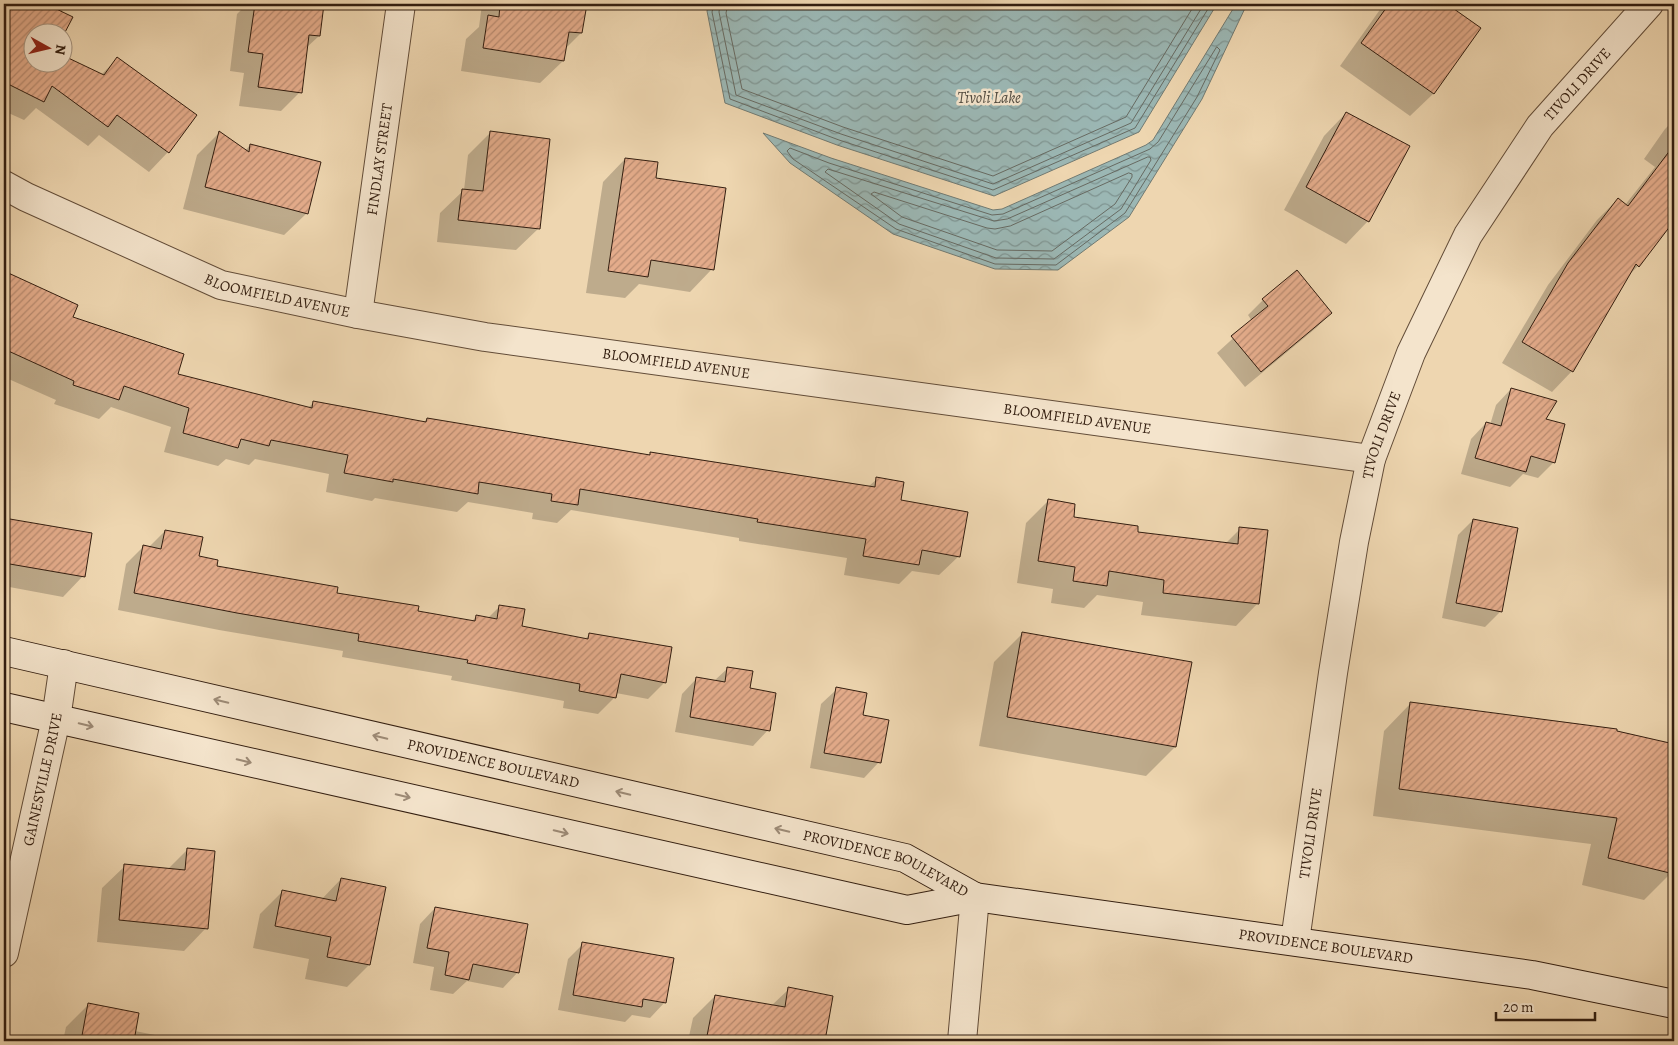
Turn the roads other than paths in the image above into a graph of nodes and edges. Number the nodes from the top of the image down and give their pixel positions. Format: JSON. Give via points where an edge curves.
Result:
{"nodes":[{"id":1,"x":401,"y":4,"type":"edge"},
{"id":2,"x":1649,"y":4,"type":"edge"},
{"id":3,"x":4,"y":185,"type":"edge"},
{"id":4,"x":358,"y":314,"type":"junction"},
{"id":5,"x":1371,"y":459,"type":"junction"},
{"id":6,"x":4,"y":651,"type":"edge"},
{"id":7,"x":64,"y":664,"type":"junction"},
{"id":8,"x":4,"y":707,"type":"edge"},
{"id":9,"x":56,"y":719,"type":"junction"},
{"id":10,"x":975,"y":897,"type":"junction"},
{"id":11,"x":1295,"y":941,"type":"junction"},
{"id":12,"x":4,"y":953,"type":"edge"},
{"id":13,"x":1674,"y":1004,"type":"edge"},
{"id":14,"x":962,"y":1041,"type":"edge"}],
"edges":[{"from":1,"to":4,"type":"street","name":"FINDLAY STREET"},
{"from":2,"to":5,"type":"street","name":"TIVOLI DRIVE","via":[[1540,126],[1468,235],[1411,353]]},
{"from":3,"to":4,"type":"street","name":"BLOOMFIELD AVENUE","via":[[221,284]]},
{"from":4,"to":5,"type":"street","name":"BLOOMFIELD AVENUE","via":[[485,337]]},
{"from":5,"to":11,"type":"street","name":"TIVOLI DRIVE","via":[[1338,638]]},
{"from":6,"to":7,"type":"street","name":"PROVIDENCE BOULEVARD"},
{"from":7,"to":9,"type":"street","name":"GAINESVILLE DRIVE"},
{"from":10,"to":7,"type":"street","name":"PROVIDENCE BOULEVARD","one_way":true,"via":[[905,858]]},
{"from":8,"to":9,"type":"street","name":"PROVIDENCE BOULEVARD"},
{"from":9,"to":10,"type":"street","name":"PROVIDENCE BOULEVARD","one_way":true,"via":[[907,910]]},
{"from":9,"to":12,"type":"street","name":"GAINESVILLE DRIVE"},
{"from":10,"to":11,"type":"street","name":"PROVIDENCE BOULEVARD"},
{"from":10,"to":14,"type":"street"},
{"from":11,"to":13,"type":"street","name":"PROVIDENCE BOULEVARD","via":[[1532,974]]}]}
